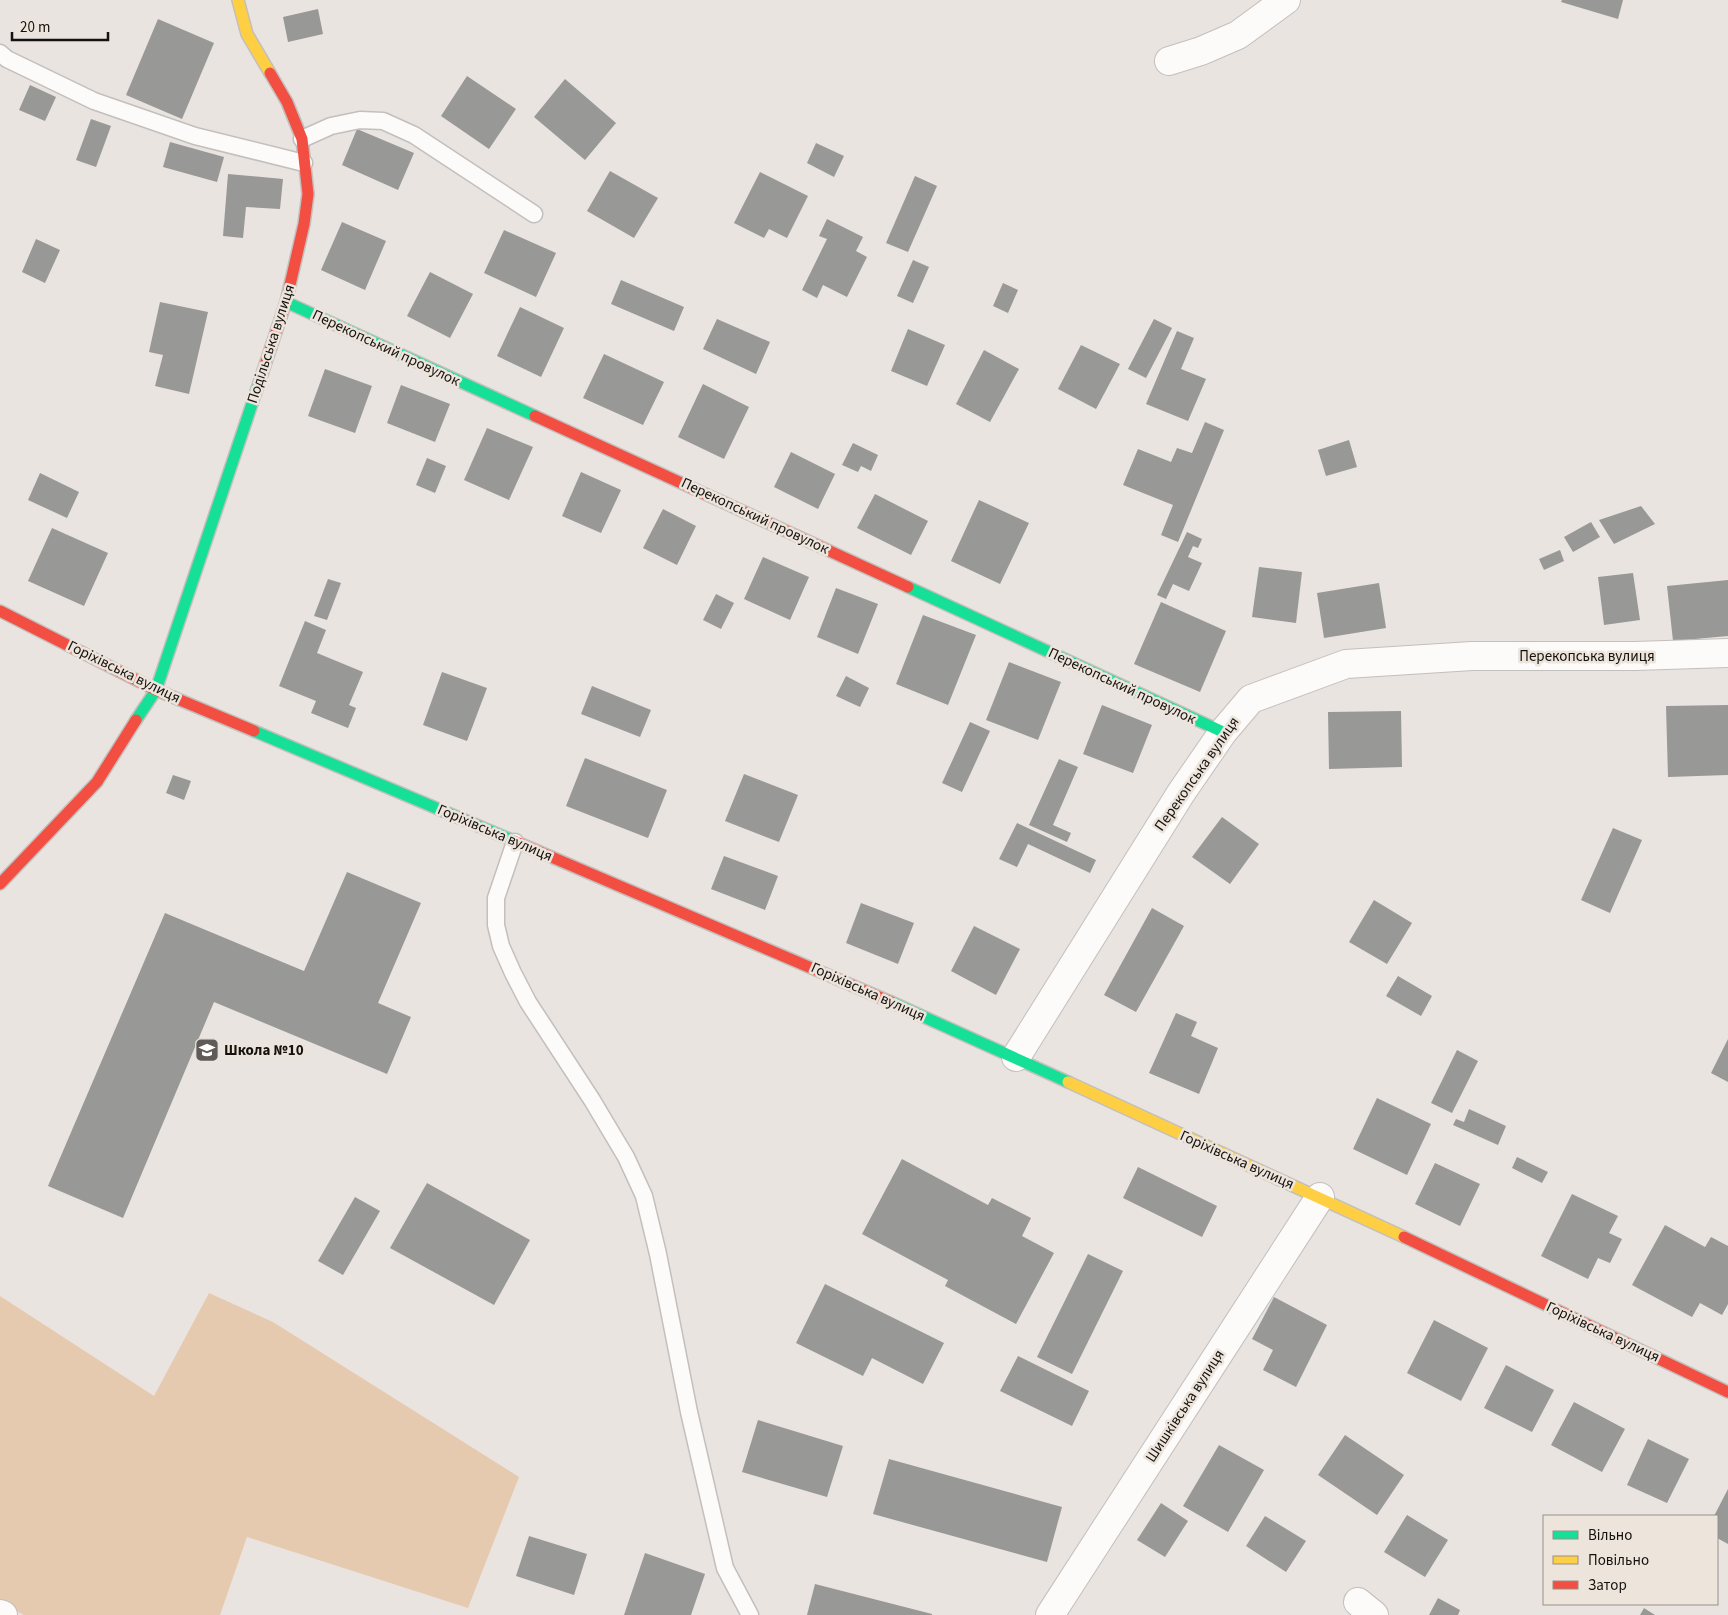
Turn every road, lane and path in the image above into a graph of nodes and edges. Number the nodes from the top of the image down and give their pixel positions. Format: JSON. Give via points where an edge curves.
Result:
{"nodes":[{"id":1,"x":238,"y":0,"type":"edge"},
{"id":2,"x":1286,"y":0,"type":"edge"},
{"id":3,"x":0,"y":53,"type":"edge"},
{"id":4,"x":1170,"y":61,"type":"dead end"},
{"id":5,"x":302,"y":140,"type":"junction"},
{"id":6,"x":304,"y":163,"type":"junction"},
{"id":7,"x":534,"y":214,"type":"dead end"},
{"id":8,"x":286,"y":302,"type":"junction"},
{"id":9,"x":0,"y":611,"type":"edge"},
{"id":10,"x":1728,"y":653,"type":"edge"},
{"id":11,"x":156,"y":690,"type":"junction"},
{"id":12,"x":1223,"y":732,"type":"junction"},
{"id":13,"x":515,"y":842,"type":"junction"},
{"id":14,"x":0,"y":884,"type":"edge"},
{"id":15,"x":1016,"y":1057,"type":"junction"},
{"id":16,"x":1320,"y":1197,"type":"junction"},
{"id":17,"x":1728,"y":1392,"type":"edge"},
{"id":18,"x":750,"y":1615,"type":"edge"},
{"id":19,"x":1050,"y":1615,"type":"edge"}],
"edges":[{"from":1,"to":5,"type":"street","name":"Подільська вулиця","via":[[247,34],[287,102]]},
{"from":2,"to":4,"type":"street","via":[[1238,35],[1201,52]]},
{"from":3,"to":6,"type":"lane","via":[[94,101],[195,136]]},
{"from":5,"to":6,"type":"street","name":"Подільська вулиця"},
{"from":5,"to":7,"type":"lane","via":[[331,126],[360,120],[383,121],[414,135]]},
{"from":6,"to":8,"type":"street","name":"Подільська вулиця","via":[[308,194]]},
{"from":8,"to":11,"type":"street","name":"Подільська вулиця"},
{"from":8,"to":12,"type":"street","name":"Перекопський провулок"},
{"from":9,"to":11,"type":"street","name":"Горіхівська вулиця"},
{"from":10,"to":12,"type":"street","name":"Перекопська вулиця","via":[[1472,656],[1346,664],[1251,699]]},
{"from":11,"to":13,"type":"street","name":"Горіхівська вулиця"},
{"from":11,"to":14,"type":"street","name":"Подільська вулиця","via":[[97,782]]},
{"from":12,"to":15,"type":"street","name":"Перекопська вулиця","via":[[1181,793]]},
{"from":13,"to":15,"type":"street","name":"Горіхівська вулиця"},
{"from":13,"to":18,"type":"lane","via":[[496,898],[496,925],[501,946],[528,1002],[592,1100],[626,1157],[644,1196],[725,1568]]},
{"from":15,"to":16,"type":"street","name":"Горіхівська вулиця"},
{"from":16,"to":17,"type":"street","name":"Горіхівська вулиця"},
{"from":16,"to":19,"type":"street","name":"Шишківська вулиця"}]}
